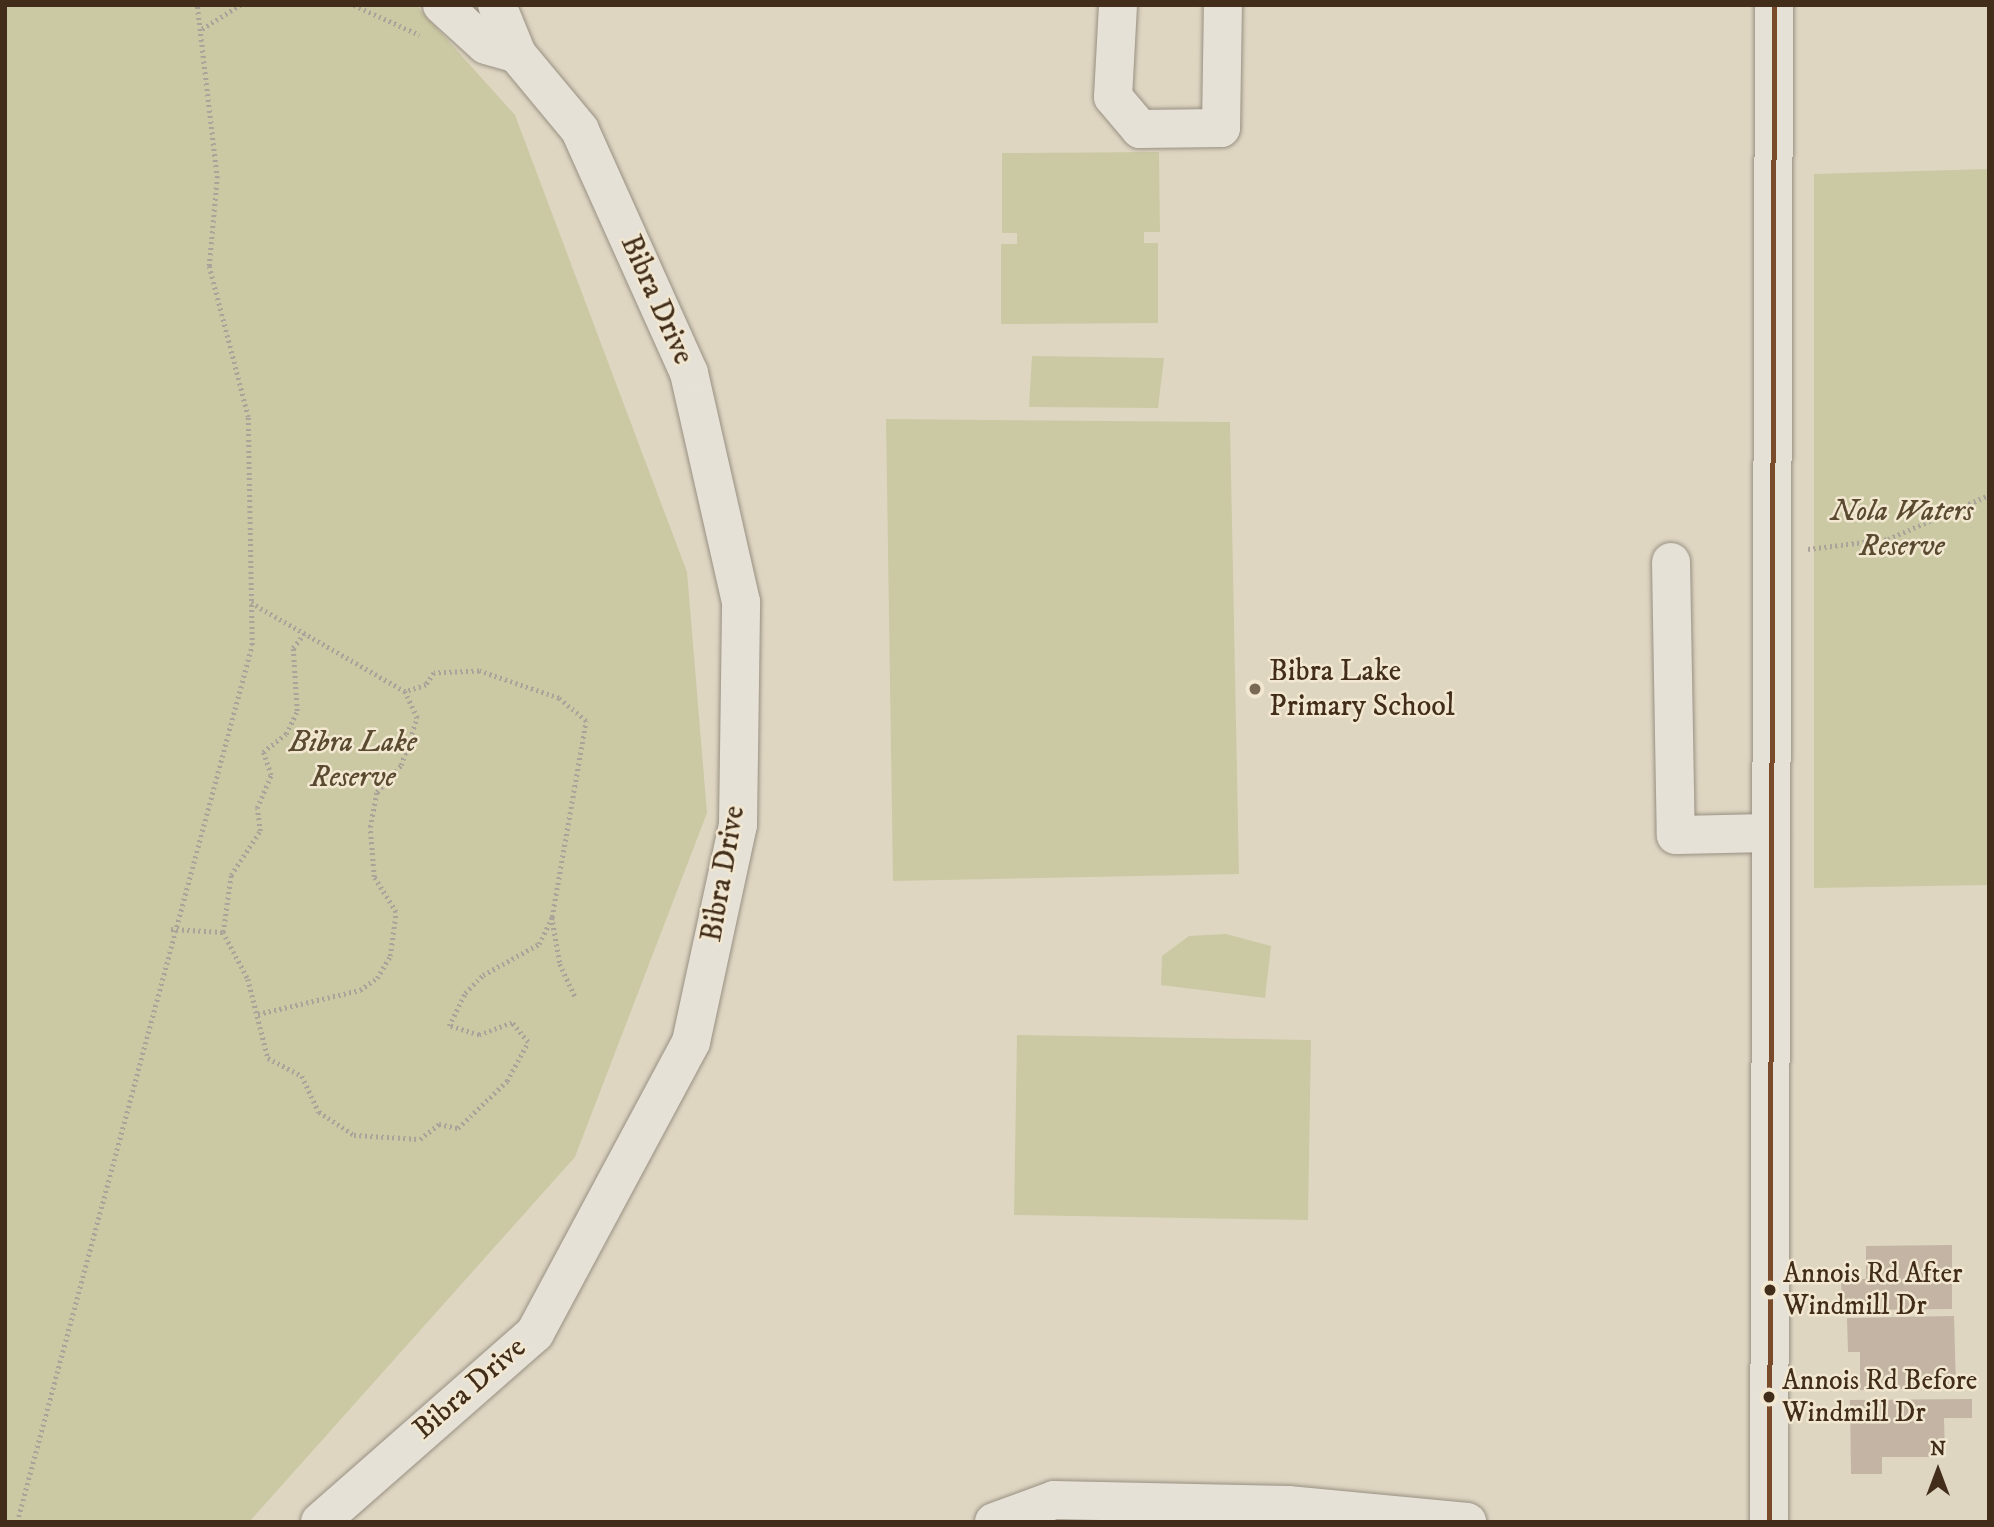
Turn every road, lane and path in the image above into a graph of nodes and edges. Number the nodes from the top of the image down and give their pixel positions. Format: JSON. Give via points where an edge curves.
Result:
{"nodes":[{"id":1,"x":197,"y":5,"type":"edge"},
{"id":2,"x":240,"y":5,"type":"edge"},
{"id":3,"x":442,"y":5,"type":"edge"},
{"id":4,"x":497,"y":5,"type":"edge"},
{"id":5,"x":1118,"y":5,"type":"edge"},
{"id":6,"x":1223,"y":5,"type":"edge"},
{"id":7,"x":1774,"y":5,"type":"edge"},
{"id":8,"x":202,"y":29,"type":"junction"},
{"id":9,"x":517,"y":54,"type":"junction"},
{"id":10,"x":1989,"y":495,"type":"edge"},
{"id":11,"x":1772,"y":553,"type":"junction"},
{"id":12,"x":1671,"y":562,"type":"dead end"},
{"id":13,"x":250,"y":603,"type":"junction"},
{"id":14,"x":304,"y":634,"type":"junction"},
{"id":15,"x":405,"y":692,"type":"junction"},
{"id":16,"x":1771,"y":832,"type":"junction"},
{"id":17,"x":552,"y":917,"type":"junction"},
{"id":18,"x":171,"y":929,"type":"junction"},
{"id":19,"x":223,"y":932,"type":"junction"},
{"id":20,"x":576,"y":999,"type":"dead end"},
{"id":21,"x":258,"y":1014,"type":"junction"},
{"id":22,"x":1225,"y":1513,"type":"edge"},
{"id":23,"x":17,"y":1522,"type":"edge"},
{"id":24,"x":320,"y":1522,"type":"edge"},
{"id":25,"x":994,"y":1522,"type":"edge"},
{"id":26,"x":1467,"y":1522,"type":"edge"},
{"id":27,"x":1769,"y":1522,"type":"edge"}],
"edges":[{"from":1,"to":8,"type":"path"},
{"from":2,"to":8,"type":"path"},
{"from":3,"to":9,"type":"street","via":[[486,45]]},
{"from":4,"to":9,"type":"street","name":"Bibra Drive"},
{"from":5,"to":6,"type":"street","via":[[1113,97],[1140,130],[1221,128]]},
{"from":7,"to":11,"type":"street"},
{"from":8,"to":13,"type":"path","via":[[217,178],[209,266],[248,417]]},
{"from":9,"to":24,"type":"street","name":"Bibra Drive","via":[[580,130],[689,373],[741,602],[738,825],[691,1042],[535,1333]]},
{"from":10,"to":11,"type":"path","via":[[1888,539]]},
{"from":11,"to":16,"type":"street"},
{"from":12,"to":16,"type":"street","via":[[1676,835]]},
{"from":13,"to":14,"type":"path"},
{"from":13,"to":18,"type":"path","via":[[252,645]]},
{"from":14,"to":15,"type":"path"},
{"from":14,"to":19,"type":"path","via":[[293,648],[297,712],[285,734],[263,752],[271,775],[257,808],[260,831],[231,875]]},
{"from":15,"to":17,"type":"path","via":[[426,685],[433,673],[479,671],[559,698],[586,721]]},
{"from":15,"to":21,"type":"path","via":[[417,718],[401,765],[377,792],[370,827],[374,877],[396,912],[390,956],[377,978],[359,990]]},
{"from":16,"to":27,"type":"street"},
{"from":17,"to":20,"type":"path","via":[[560,964]]},
{"from":17,"to":21,"type":"path","via":[[538,944],[483,975],[464,993],[449,1026],[479,1035],[512,1023],[528,1042],[507,1081],[458,1128],[439,1124],[420,1139],[354,1136],[319,1112],[302,1076],[268,1058]]},
{"from":18,"to":19,"type":"path"},
{"from":18,"to":23,"type":"path"},
{"from":19,"to":21,"type":"path","via":[[237,951]]},
{"from":22,"to":25,"type":"street","via":[[1054,1500]]},
{"from":22,"to":26,"type":"street"}]}
